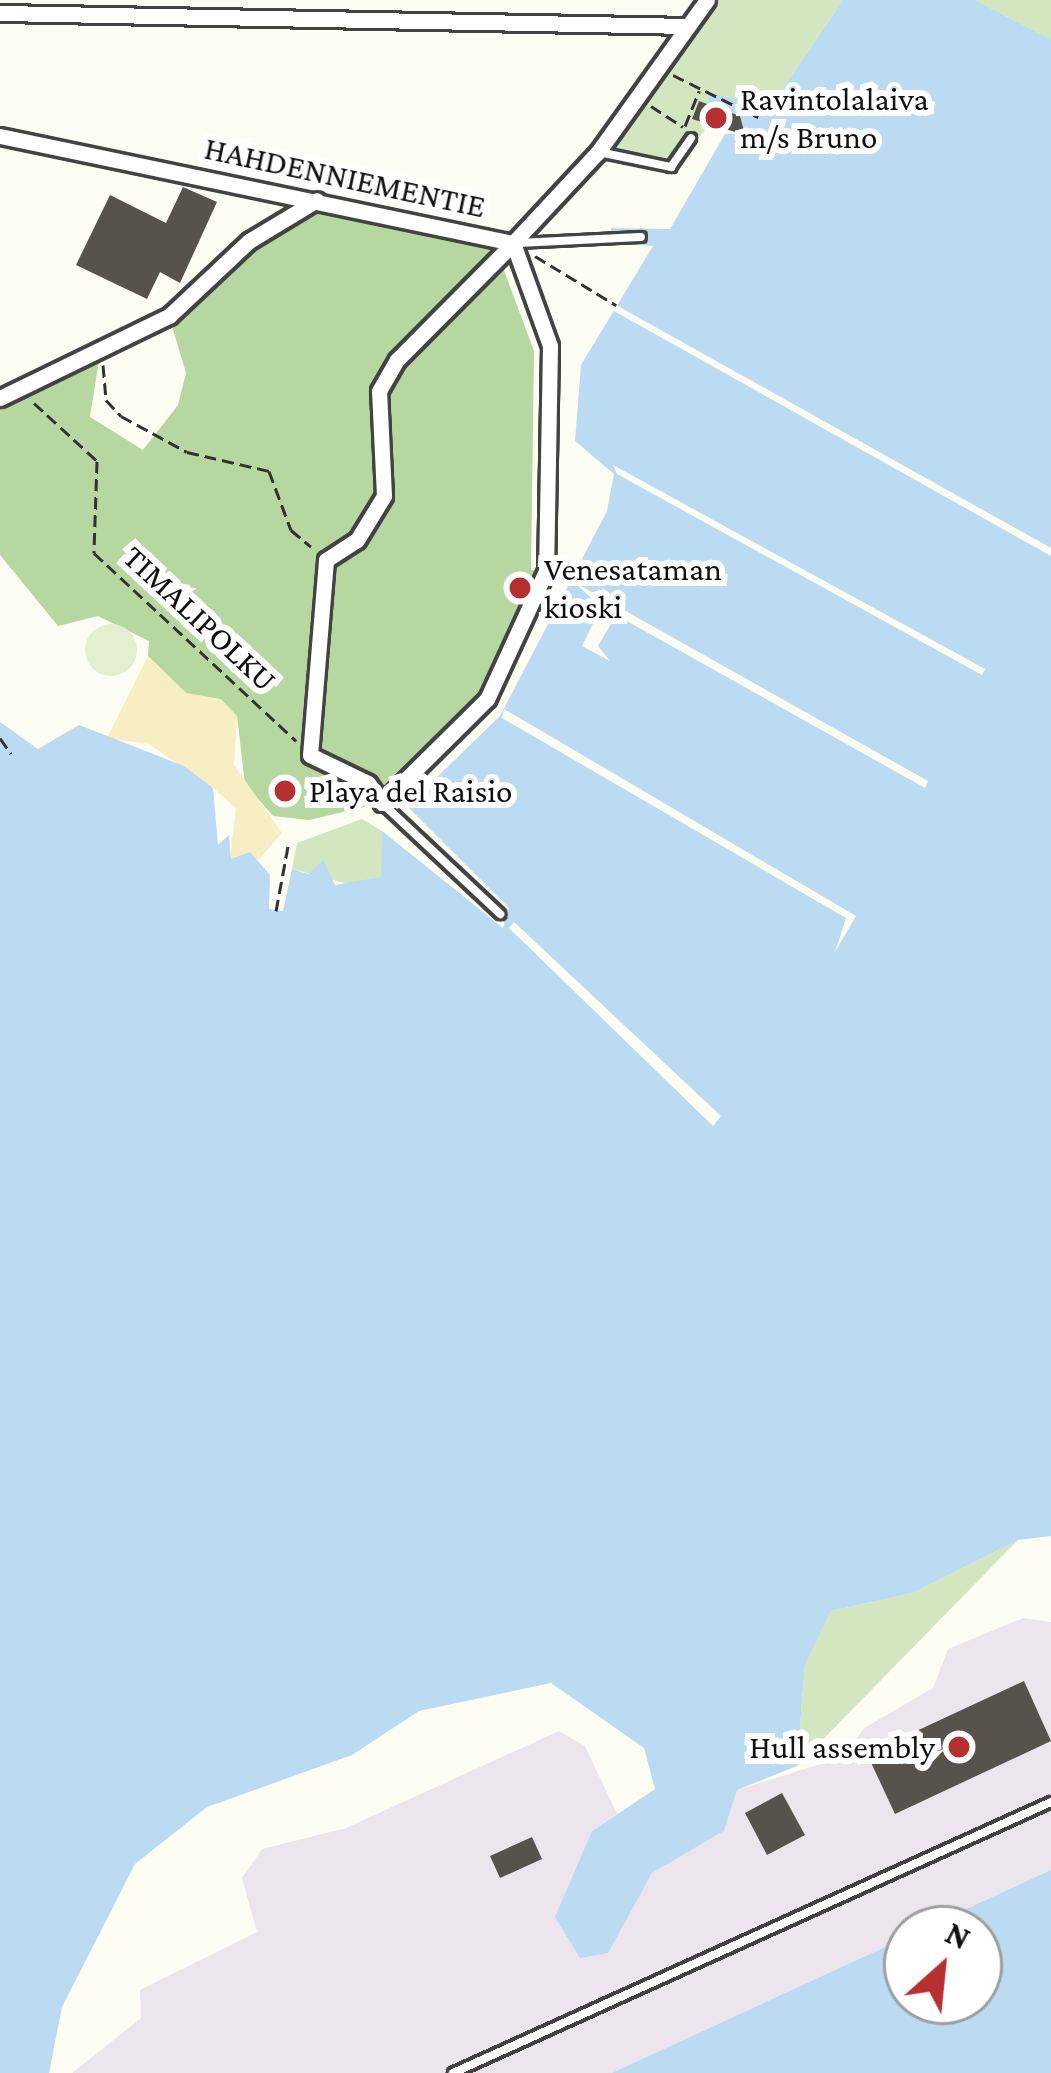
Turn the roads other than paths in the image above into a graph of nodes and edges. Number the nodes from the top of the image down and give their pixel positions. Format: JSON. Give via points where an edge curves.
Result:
{"nodes":[{"id":1,"x":707,"y":0,"type":"edge"},
{"id":2,"x":0,"y":13,"type":"edge"},
{"id":3,"x":687,"y":26,"type":"junction"},
{"id":4,"x":0,"y":136,"type":"edge"},
{"id":5,"x":691,"y":138,"type":"road end"},
{"id":6,"x":598,"y":152,"type":"junction"},
{"id":7,"x":317,"y":200,"type":"junction"},
{"id":8,"x":641,"y":237,"type":"dead end"},
{"id":9,"x":513,"y":243,"type":"junction"},
{"id":10,"x":0,"y":398,"type":"edge"},
{"id":11,"x":382,"y":803,"type":"junction"},
{"id":12,"x":500,"y":914,"type":"dead end"},
{"id":13,"x":1051,"y":1802,"type":"edge"},
{"id":14,"x":453,"y":2073,"type":"edge"}],
"edges":[{"from":1,"to":3,"type":"street","name":"HAHDENNIEMENTIE"},
{"from":2,"to":3,"type":"street"},
{"from":3,"to":6,"type":"street","name":"HAHDENNIEMENTIE"},
{"from":4,"to":7,"type":"street","name":"HAHDENNIEMENTIE"},
{"from":5,"to":6,"type":"lane","via":[[670,167]]},
{"from":6,"to":9,"type":"street","name":"HAHDENNIEMENTIE"},
{"from":7,"to":9,"type":"street","name":"HAHDENNIEMENTIE"},
{"from":7,"to":10,"type":"street","via":[[249,241],[181,308]]},
{"from":8,"to":9,"type":"lane"},
{"from":9,"to":11,"type":"street","via":[[550,346],[546,572],[487,699]]},
{"from":9,"to":11,"type":"street","via":[[397,360],[379,391],[384,496],[357,540],[326,560],[310,755],[368,783]]},
{"from":11,"to":12,"type":"lane"},
{"from":13,"to":14,"type":"lane"}]}
